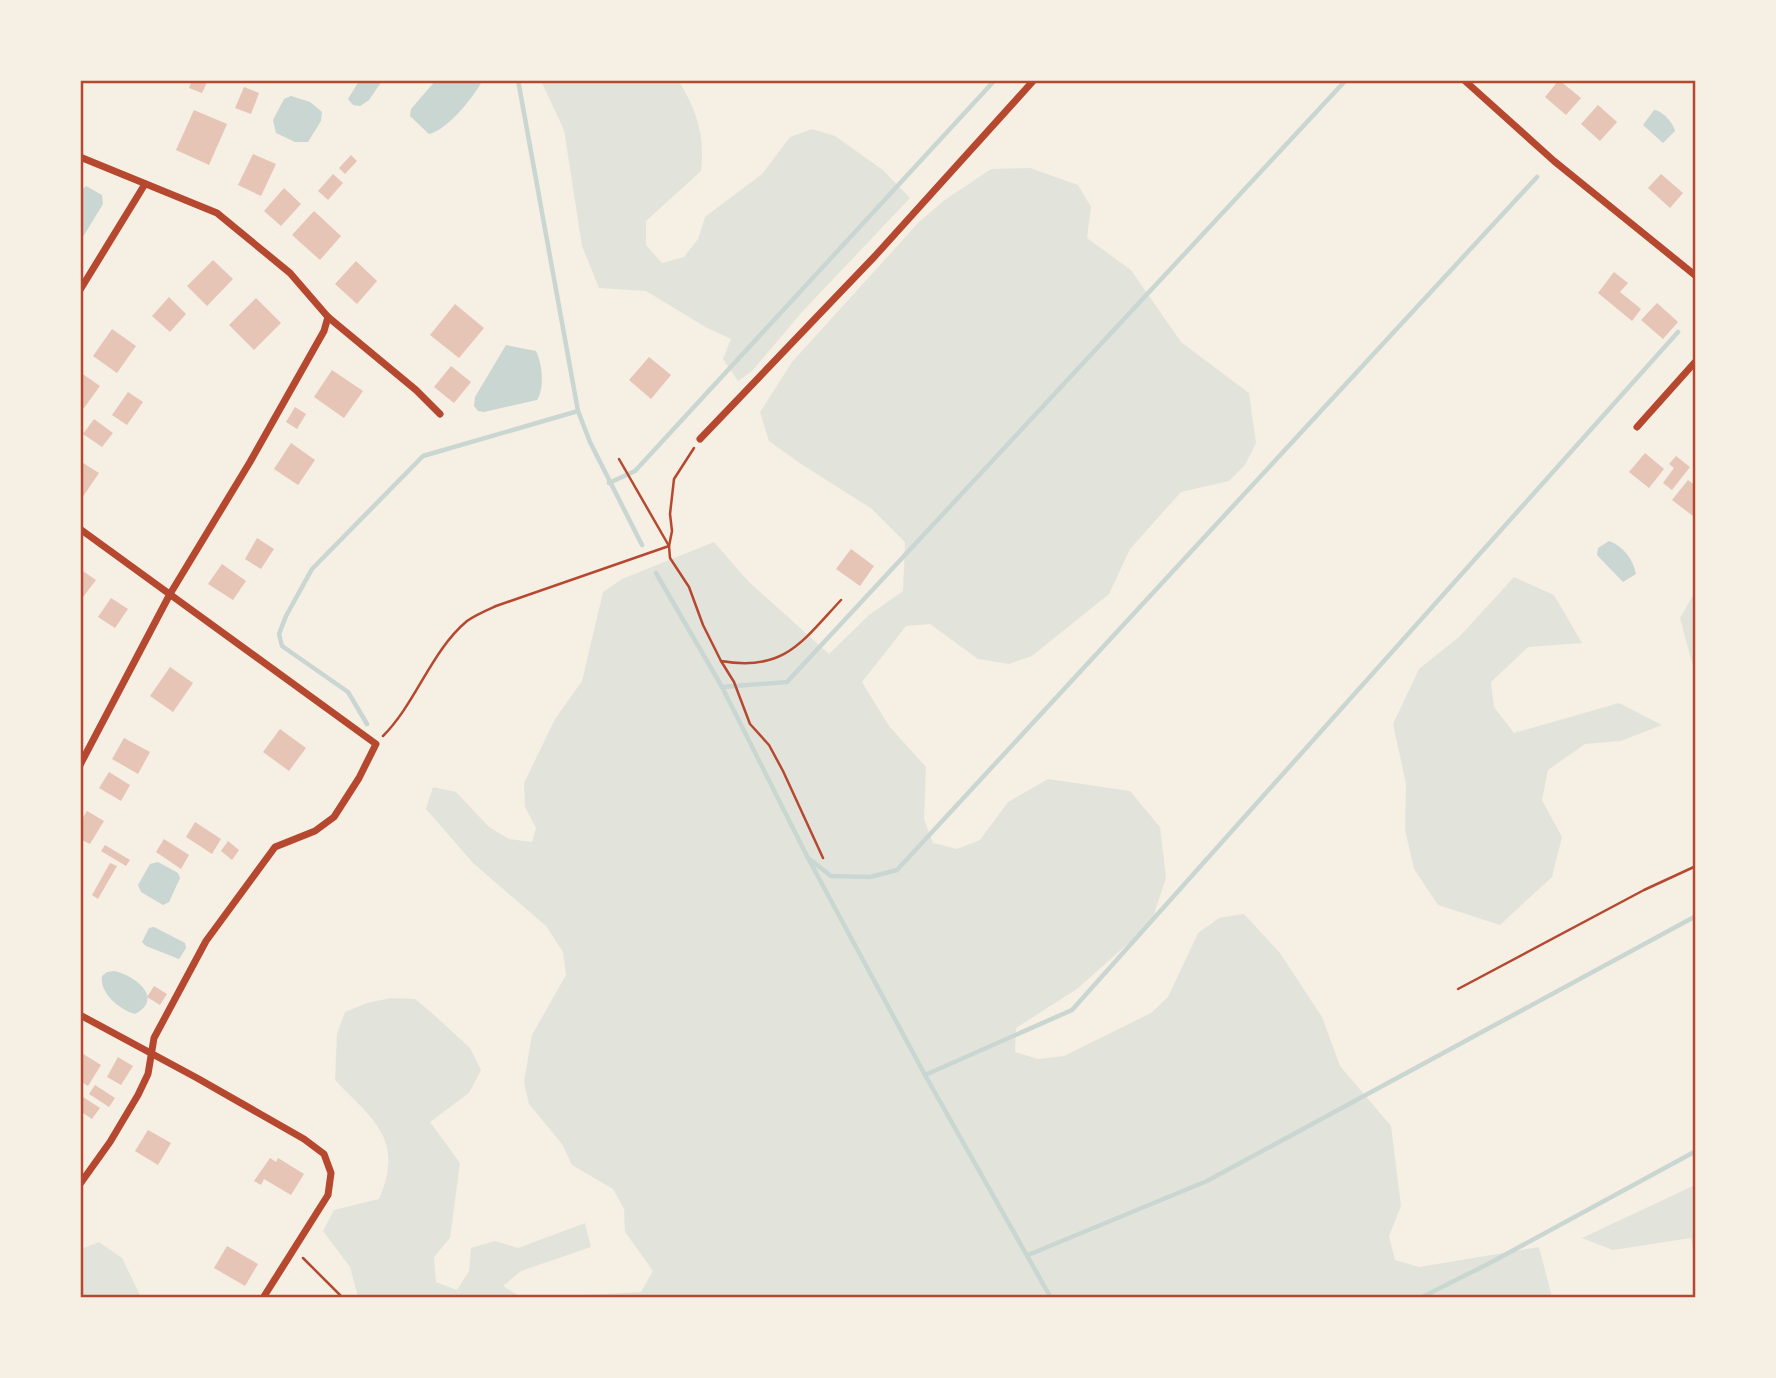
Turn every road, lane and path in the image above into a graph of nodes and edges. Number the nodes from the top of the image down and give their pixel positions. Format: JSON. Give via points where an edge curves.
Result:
{"nodes":[{"id":1,"x":1034,"y":80,"type":"edge"},
{"id":2,"x":1464,"y":80,"type":"edge"},
{"id":3,"x":80,"y":157,"type":"edge"},
{"id":4,"x":145,"y":184,"type":"junction"},
{"id":5,"x":1696,"y":276,"type":"edge"},
{"id":6,"x":80,"y":290,"type":"edge"},
{"id":7,"x":328,"y":317,"type":"junction"},
{"id":8,"x":1696,"y":361,"type":"edge"},
{"id":9,"x":440,"y":414,"type":"dead end"},
{"id":10,"x":1637,"y":427,"type":"dead end"},
{"id":11,"x":700,"y":439,"type":"joint"},
{"id":12,"x":619,"y":459,"type":"dead end"},
{"id":13,"x":80,"y":529,"type":"edge"},
{"id":14,"x":669,"y":546,"type":"junction"},
{"id":15,"x":170,"y":594,"type":"junction"},
{"id":16,"x":841,"y":600,"type":"dead end"},
{"id":17,"x":722,"y":661,"type":"junction"},
{"id":18,"x":376,"y":744,"type":"junction"},
{"id":19,"x":80,"y":765,"type":"edge"},
{"id":20,"x":823,"y":858,"type":"dead end"},
{"id":21,"x":1696,"y":866,"type":"edge"},
{"id":22,"x":1458,"y":989,"type":"dead end"},
{"id":23,"x":80,"y":1014,"type":"edge"},
{"id":24,"x":150,"y":1052,"type":"junction"},
{"id":25,"x":80,"y":1184,"type":"edge"},
{"id":26,"x":295,"y":1246,"type":"junction"},
{"id":27,"x":263,"y":1297,"type":"edge"},
{"id":28,"x":343,"y":1297,"type":"edge"}],
"edges":[{"from":1,"to":11,"type":"street"},
{"from":2,"to":5,"type":"street","via":[[1554,161]]},
{"from":3,"to":4,"type":"street"},
{"from":4,"to":6,"type":"street"},
{"from":4,"to":7,"type":"street","via":[[217,213],[290,273]]},
{"from":7,"to":9,"type":"street"},
{"from":7,"to":15,"type":"street","via":[[250,462]]},
{"from":8,"to":10,"type":"street"},
{"from":11,"to":14,"type":"path","via":[[674,479]]},
{"from":12,"to":14,"type":"path"},
{"from":13,"to":15,"type":"street"},
{"from":14,"to":17,"type":"path","via":[[670,558],[689,587]]},
{"from":14,"to":18,"type":"path","via":[[469,619],[398,721]]},
{"from":15,"to":18,"type":"street"},
{"from":15,"to":19,"type":"street"},
{"from":16,"to":17,"type":"path","via":[[802,641],[772,661],[746,665]]},
{"from":17,"to":20,"type":"path","via":[[750,724],[783,771]]},
{"from":18,"to":24,"type":"street","via":[[334,817],[315,831],[275,847],[252,878],[206,941]]},
{"from":21,"to":22,"type":"path"},
{"from":23,"to":24,"type":"street"},
{"from":24,"to":25,"type":"street","via":[[148,1073],[138,1095]]},
{"from":24,"to":26,"type":"street","via":[[324,1154],[331,1174],[328,1195]]},
{"from":26,"to":27,"type":"street"},
{"from":26,"to":28,"type":"path","via":[[308,1265]]}]}
